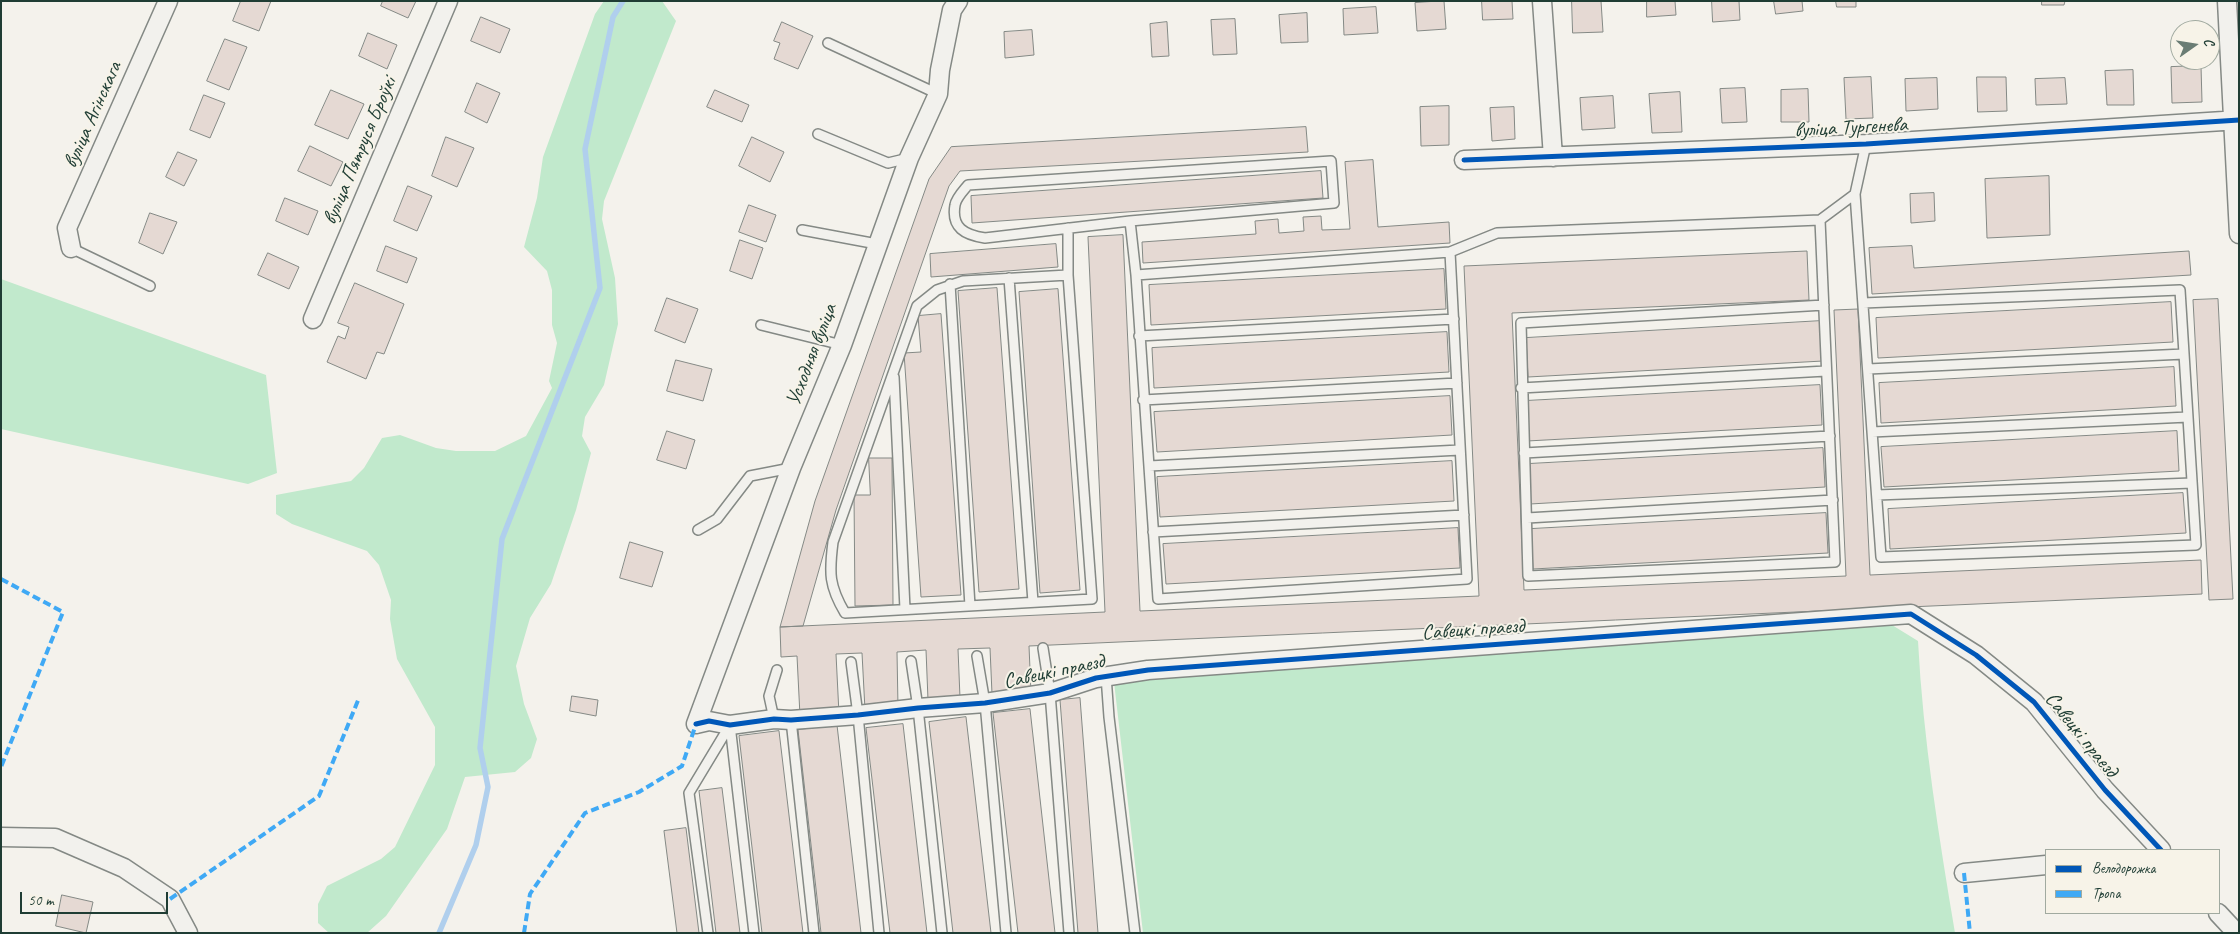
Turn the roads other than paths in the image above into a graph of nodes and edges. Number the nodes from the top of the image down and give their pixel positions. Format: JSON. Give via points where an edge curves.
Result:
{"nodes":[{"id":1,"x":168,"y":1,"type":"edge"},
{"id":2,"x":448,"y":1,"type":"edge"},
{"id":3,"x":958,"y":1,"type":"edge"},
{"id":4,"x":1542,"y":1,"type":"edge"},
{"id":5,"x":2227,"y":1,"type":"edge"},
{"id":6,"x":828,"y":43,"type":"dead end"},
{"id":7,"x":938,"y":94,"type":"junction"},
{"id":8,"x":2235,"y":120,"type":"edge"},
{"id":9,"x":818,"y":134,"type":"dead end"},
{"id":10,"x":1866,"y":144,"type":"junction"},
{"id":11,"x":1553,"y":157,"type":"junction"},
{"id":12,"x":909,"y":158,"type":"junction"},
{"id":13,"x":1464,"y":160,"type":"dead end"},
{"id":14,"x":1855,"y":194,"type":"junction"},
{"id":15,"x":1820,"y":220,"type":"junction"},
{"id":16,"x":1130,"y":221,"type":"junction"},
{"id":17,"x":1068,"y":228,"type":"junction"},
{"id":18,"x":802,"y":230,"type":"dead end"},
{"id":19,"x":2239,"y":234,"type":"edge"},
{"id":20,"x":877,"y":244,"type":"junction"},
{"id":21,"x":71,"y":248,"type":"joint"},
{"id":22,"x":1450,"y":252,"type":"junction"},
{"id":23,"x":1068,"y":275,"type":"junction"},
{"id":24,"x":1136,"y":275,"type":"junction"},
{"id":25,"x":1009,"y":278,"type":"junction"},
{"id":26,"x":950,"y":284,"type":"junction"},
{"id":27,"x":150,"y":286,"type":"dead end"},
{"id":28,"x":1863,"y":303,"type":"junction"},
{"id":29,"x":1824,"y":305,"type":"junction"},
{"id":30,"x":313,"y":319,"type":"dead end"},
{"id":31,"x":1454,"y":319,"type":"junction"},
{"id":32,"x":761,"y":325,"type":"dead end"},
{"id":33,"x":1139,"y":336,"type":"junction"},
{"id":34,"x":842,"y":345,"type":"junction"},
{"id":35,"x":2184,"y":354,"type":"junction"},
{"id":36,"x":1868,"y":369,"type":"junction"},
{"id":37,"x":894,"y":371,"type":"junction"},
{"id":38,"x":1826,"y":371,"type":"junction"},
{"id":39,"x":1457,"y":383,"type":"junction"},
{"id":40,"x":1521,"y":388,"type":"junction"},
{"id":41,"x":1143,"y":400,"type":"junction"},
{"id":42,"x":2188,"y":417,"type":"junction"},
{"id":43,"x":1872,"y":432,"type":"junction"},
{"id":44,"x":1830,"y":436,"type":"junction"},
{"id":45,"x":1460,"y":450,"type":"junction"},
{"id":46,"x":1524,"y":453,"type":"junction"},
{"id":47,"x":1149,"y":466,"type":"junction"},
{"id":48,"x":791,"y":468,"type":"junction"},
{"id":49,"x":2192,"y":483,"type":"junction"},
{"id":50,"x":1877,"y":495,"type":"junction"},
{"id":51,"x":1833,"y":500,"type":"junction"},
{"id":52,"x":1464,"y":515,"type":"junction"},
{"id":53,"x":1526,"y":518,"type":"junction"},
{"id":54,"x":698,"y":530,"type":"dead end"},
{"id":55,"x":1154,"y":532,"type":"junction"},
{"id":56,"x":1033,"y":602,"type":"junction"},
{"id":57,"x":970,"y":606,"type":"junction"},
{"id":58,"x":905,"y":609,"type":"junction"},
{"id":59,"x":1043,"y":648,"type":"dead end"},
{"id":60,"x":977,"y":656,"type":"dead end"},
{"id":61,"x":911,"y":661,"type":"dead end"},
{"id":62,"x":851,"y":662,"type":"dead end"},
{"id":63,"x":777,"y":670,"type":"dead end"},
{"id":64,"x":1106,"y":676,"type":"junction"},
{"id":65,"x":1050,"y":693,"type":"junction"},
{"id":66,"x":985,"y":703,"type":"junction"},
{"id":67,"x":918,"y":708,"type":"junction"},
{"id":68,"x":858,"y":715,"type":"junction"},
{"id":69,"x":774,"y":719,"type":"junction"},
{"id":70,"x":791,"y":720,"type":"junction"},
{"id":71,"x":696,"y":724,"type":"joint"},
{"id":72,"x":730,"y":725,"type":"junction"},
{"id":73,"x":1,"y":838,"type":"edge"},
{"id":74,"x":2160,"y":849,"type":"edge"},
{"id":75,"x":2045,"y":865,"type":"edge"},
{"id":76,"x":1964,"y":873,"type":"dead end"},
{"id":77,"x":2219,"y":914,"type":"edge"},
{"id":78,"x":2231,"y":928,"type":"edge"},
{"id":79,"x":188,"y":933,"type":"edge"},
{"id":80,"x":708,"y":933,"type":"edge"},
{"id":81,"x":754,"y":933,"type":"edge"},
{"id":82,"x":814,"y":933,"type":"edge"},
{"id":83,"x":879,"y":933,"type":"edge"},
{"id":84,"x":942,"y":933,"type":"edge"},
{"id":85,"x":1006,"y":933,"type":"edge"},
{"id":86,"x":1069,"y":933,"type":"edge"},
{"id":87,"x":1135,"y":933,"type":"edge"}],
"edges":[{"from":1,"to":21,"type":"street","name":"вуліца Агінскага","via":[[68,228]]},
{"from":2,"to":30,"type":"street","name":"вуліца Пятруся Броўкі"},
{"from":3,"to":7,"type":"street","name":"Усходняя вуліца","via":[[952,10]]},
{"from":4,"to":11,"type":"street"},
{"from":5,"to":8,"type":"street"},
{"from":6,"to":7,"type":"lane"},
{"from":7,"to":12,"type":"street","name":"Усходняя вуліца"},
{"from":8,"to":10,"type":"street","name":"вуліца Тургенева"},
{"from":8,"to":19,"type":"street"},
{"from":9,"to":12,"type":"lane","via":[[888,164]]},
{"from":10,"to":11,"type":"street","name":"вуліца Тургенева"},
{"from":10,"to":14,"type":"lane"},
{"from":11,"to":13,"type":"street","name":"вуліца Тургенева"},
{"from":12,"to":20,"type":"street","name":"Усходняя вуліца"},
{"from":14,"to":15,"type":"lane"},
{"from":14,"to":28,"type":"lane"},
{"from":15,"to":22,"type":"lane","via":[[1497,233]]},
{"from":15,"to":29,"type":"lane"},
{"from":16,"to":17,"type":"lane"},
{"from":16,"to":17,"type":"lane","via":[[1334,203],[1331,161],[968,184],[955,204],[957,225],[967,235],[985,238]]},
{"from":16,"to":24,"type":"lane"},
{"from":17,"to":23,"type":"lane"},
{"from":18,"to":20,"type":"lane"},
{"from":20,"to":34,"type":"street","name":"Усходняя вуліца"},
{"from":21,"to":27,"type":"lane"},
{"from":22,"to":24,"type":"lane"},
{"from":22,"to":31,"type":"lane"},
{"from":23,"to":25,"type":"lane"},
{"from":23,"to":56,"type":"lane","via":[[1092,599]]},
{"from":24,"to":33,"type":"lane"},
{"from":25,"to":26,"type":"lane"},
{"from":25,"to":56,"type":"lane"},
{"from":26,"to":37,"type":"lane","via":[[917,306]]},
{"from":26,"to":57,"type":"lane"},
{"from":28,"to":35,"type":"lane","via":[[2180,290]]},
{"from":28,"to":36,"type":"lane"},
{"from":29,"to":38,"type":"lane"},
{"from":29,"to":40,"type":"lane","via":[[1520,323]]},
{"from":31,"to":33,"type":"lane"},
{"from":31,"to":39,"type":"lane"},
{"from":32,"to":34,"type":"lane"},
{"from":33,"to":41,"type":"lane"},
{"from":34,"to":48,"type":"street","name":"Усходняя вуліца"},
{"from":35,"to":36,"type":"lane"},
{"from":35,"to":42,"type":"lane"},
{"from":36,"to":43,"type":"lane"},
{"from":37,"to":58,"type":"lane"},
{"from":37,"to":58,"type":"lane","via":[[833,542],[830,571],[836,596],[845,613]]},
{"from":38,"to":40,"type":"lane"},
{"from":38,"to":44,"type":"lane"},
{"from":39,"to":41,"type":"lane"},
{"from":39,"to":45,"type":"lane"},
{"from":40,"to":46,"type":"lane"},
{"from":41,"to":47,"type":"lane"},
{"from":42,"to":43,"type":"lane"},
{"from":42,"to":49,"type":"lane"},
{"from":43,"to":50,"type":"lane"},
{"from":44,"to":46,"type":"lane"},
{"from":44,"to":51,"type":"lane"},
{"from":45,"to":47,"type":"lane"},
{"from":45,"to":52,"type":"lane"},
{"from":46,"to":53,"type":"lane"},
{"from":47,"to":55,"type":"lane"},
{"from":48,"to":54,"type":"lane","via":[[750,476],[717,519]]},
{"from":48,"to":71,"type":"street","name":"Усходняя вуліца"},
{"from":49,"to":50,"type":"lane"},
{"from":49,"to":50,"type":"lane","via":[[2196,545],[1881,557]]},
{"from":51,"to":53,"type":"lane"},
{"from":51,"to":53,"type":"lane","via":[[1835,562],[1528,576]]},
{"from":52,"to":55,"type":"lane"},
{"from":52,"to":55,"type":"lane","via":[[1467,580],[1158,599]]},
{"from":56,"to":57,"type":"lane"},
{"from":57,"to":58,"type":"lane"},
{"from":59,"to":65,"type":"lane"},
{"from":60,"to":66,"type":"lane"},
{"from":61,"to":67,"type":"lane"},
{"from":62,"to":68,"type":"lane"},
{"from":63,"to":69,"type":"lane","via":[[769,696]]},
{"from":64,"to":65,"type":"street","name":"Савецкі праезд"},
{"from":64,"to":74,"type":"street","name":"Савецкі праезд","via":[[1148,670],[1911,614],[1976,655],[2034,702],[2104,790]]},
{"from":64,"to":87,"type":"lane","via":[[1108,717]]},
{"from":65,"to":66,"type":"street","name":"Савецкі праезд"},
{"from":65,"to":86,"type":"lane"},
{"from":66,"to":67,"type":"street","name":"Савецкі праезд"},
{"from":66,"to":85,"type":"lane"},
{"from":67,"to":68,"type":"street","name":"Савецкі праезд"},
{"from":67,"to":84,"type":"lane"},
{"from":68,"to":70,"type":"street","name":"Савецкі праезд"},
{"from":68,"to":83,"type":"lane"},
{"from":69,"to":70,"type":"street","name":"Савецкі праезд"},
{"from":69,"to":72,"type":"street","name":"Савецкі праезд"},
{"from":70,"to":82,"type":"lane"},
{"from":71,"to":72,"type":"street","name":"Савецкі праезд"},
{"from":72,"to":80,"type":"lane","via":[[689,794]]},
{"from":72,"to":81,"type":"lane"},
{"from":73,"to":79,"type":"street","via":[[55,838],[124,868],[170,899]]},
{"from":75,"to":76,"type":"street"},
{"from":77,"to":78,"type":"street"}]}
